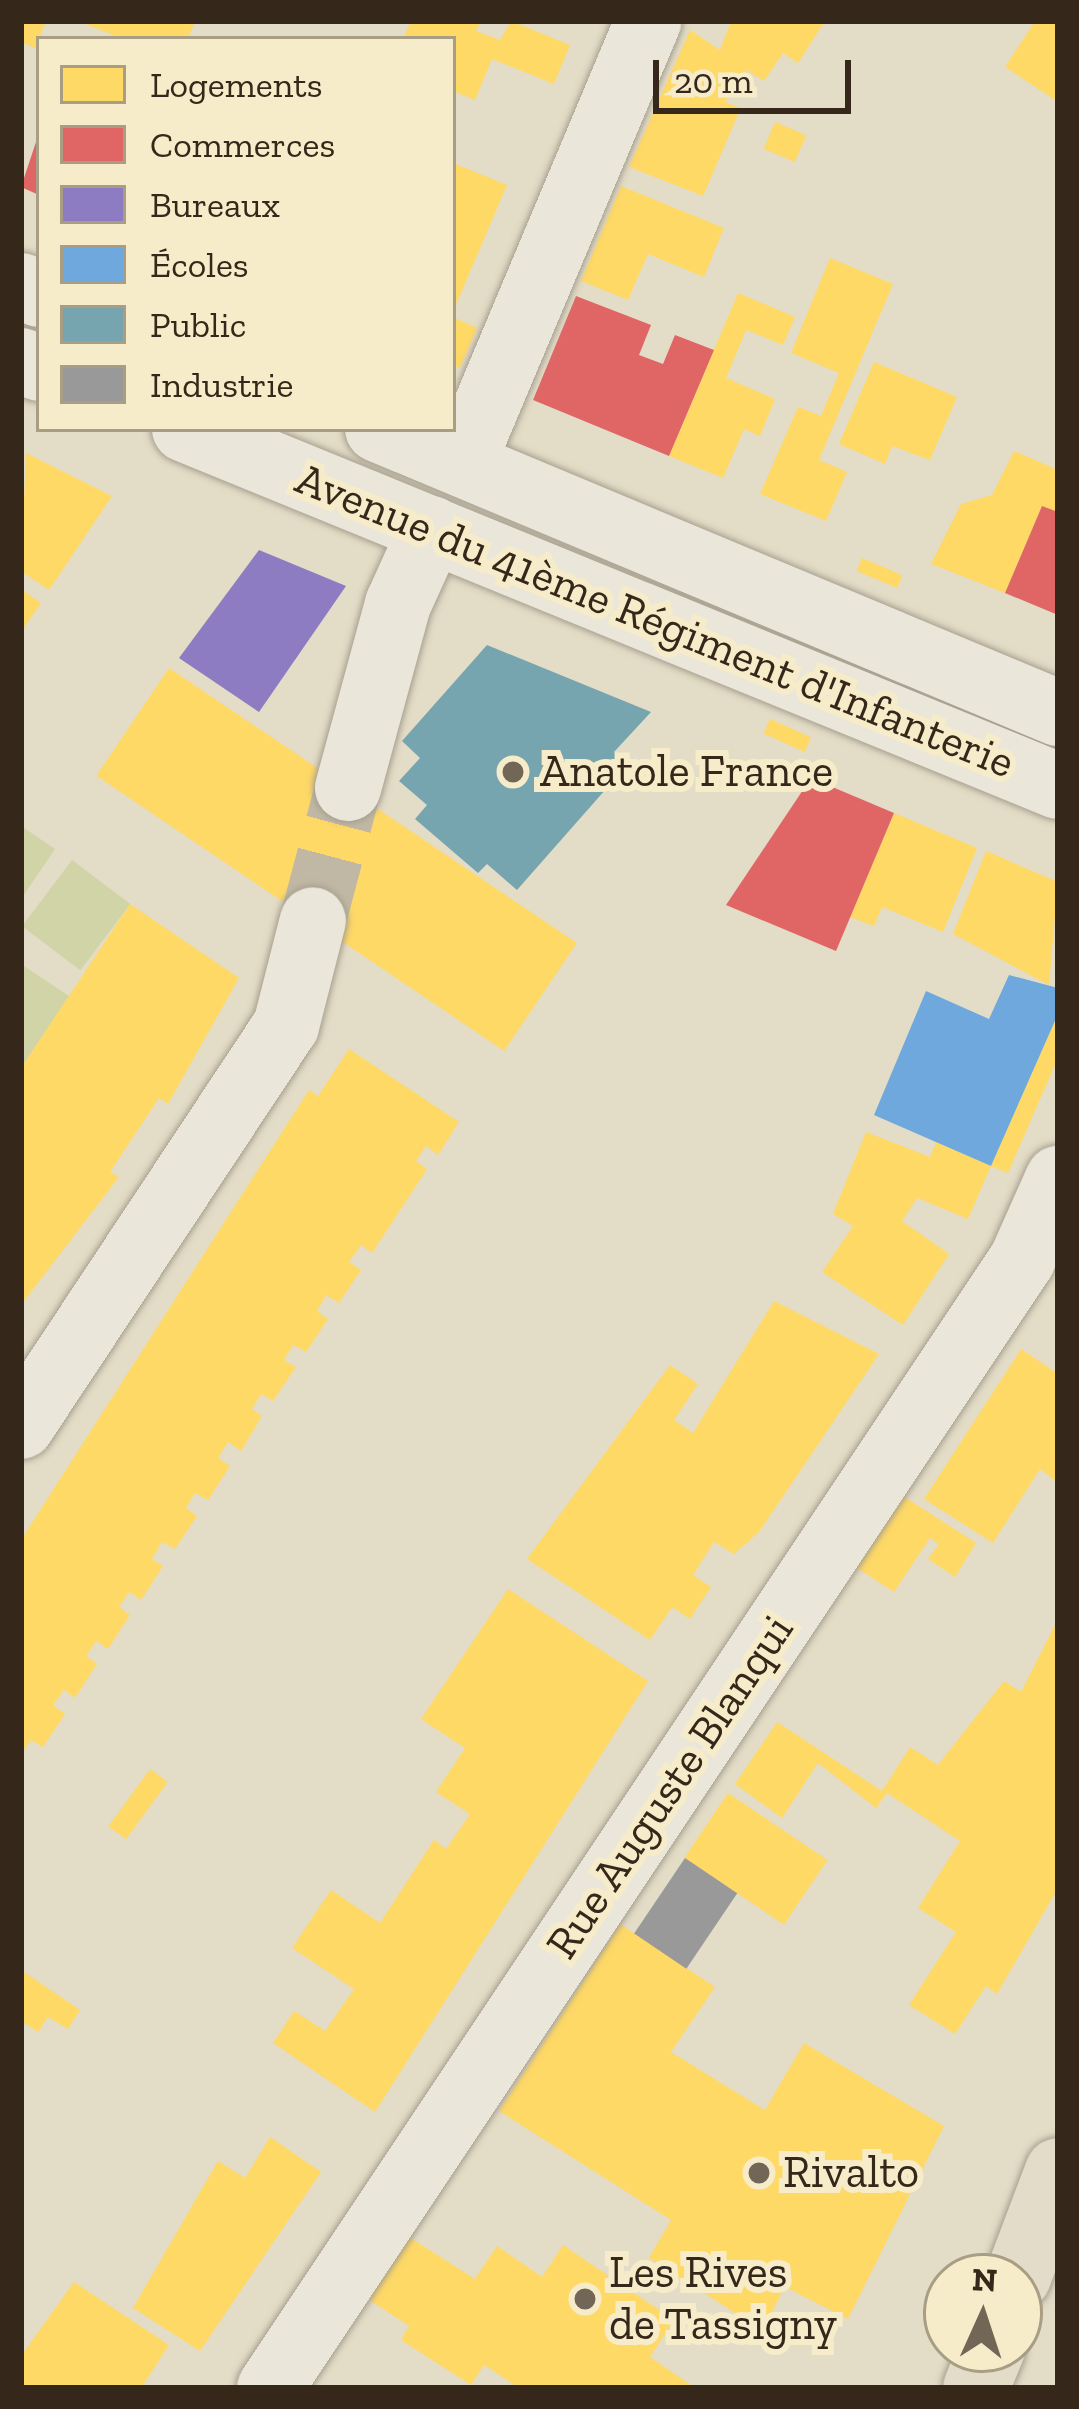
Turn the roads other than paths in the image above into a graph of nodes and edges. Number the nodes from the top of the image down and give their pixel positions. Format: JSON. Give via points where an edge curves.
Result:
{"nodes":[{"id":1,"x":648,"y":21,"type":"edge"},
{"id":2,"x":192,"y":432,"type":"edge"},
{"id":3,"x":386,"y":432,"type":"edge"},
{"id":4,"x":463,"y":462,"type":"junction"},
{"id":5,"x":432,"y":529,"type":"junction"},
{"id":6,"x":1058,"y":713,"type":"edge"},
{"id":7,"x":1058,"y":785,"type":"edge"},
{"id":8,"x":348,"y":788,"type":"tunnel mouth"},
{"id":9,"x":313,"y":920,"type":"tunnel mouth"},
{"id":10,"x":1058,"y":1179,"type":"edge"},
{"id":11,"x":21,"y":1426,"type":"edge"},
{"id":12,"x":1058,"y":2171,"type":"edge"},
{"id":13,"x":1027,"y":2253,"type":"edge"},
{"id":14,"x":270,"y":2388,"type":"edge"}],
"edges":[{"from":1,"to":4,"type":"street"},
{"from":2,"to":5,"type":"street","name":"Avenue du 41ème Régiment d'Infanterie"},
{"from":3,"to":4,"type":"street","name":"Avenue du 41ème Régiment d'Infanterie"},
{"from":4,"to":6,"type":"street","name":"Avenue du 41ème Régiment d'Infanterie"},
{"from":5,"to":7,"type":"street","name":"Avenue du 41ème Régiment d'Infanterie"},
{"from":5,"to":8,"type":"street","via":[[398,604]]},
{"from":9,"to":11,"type":"street","via":[[286,1026]]},
{"from":10,"to":14,"type":"street","name":"Rue Auguste Blanqui","via":[[1022,1260]]},
{"from":12,"to":13,"type":"main road"}]}
